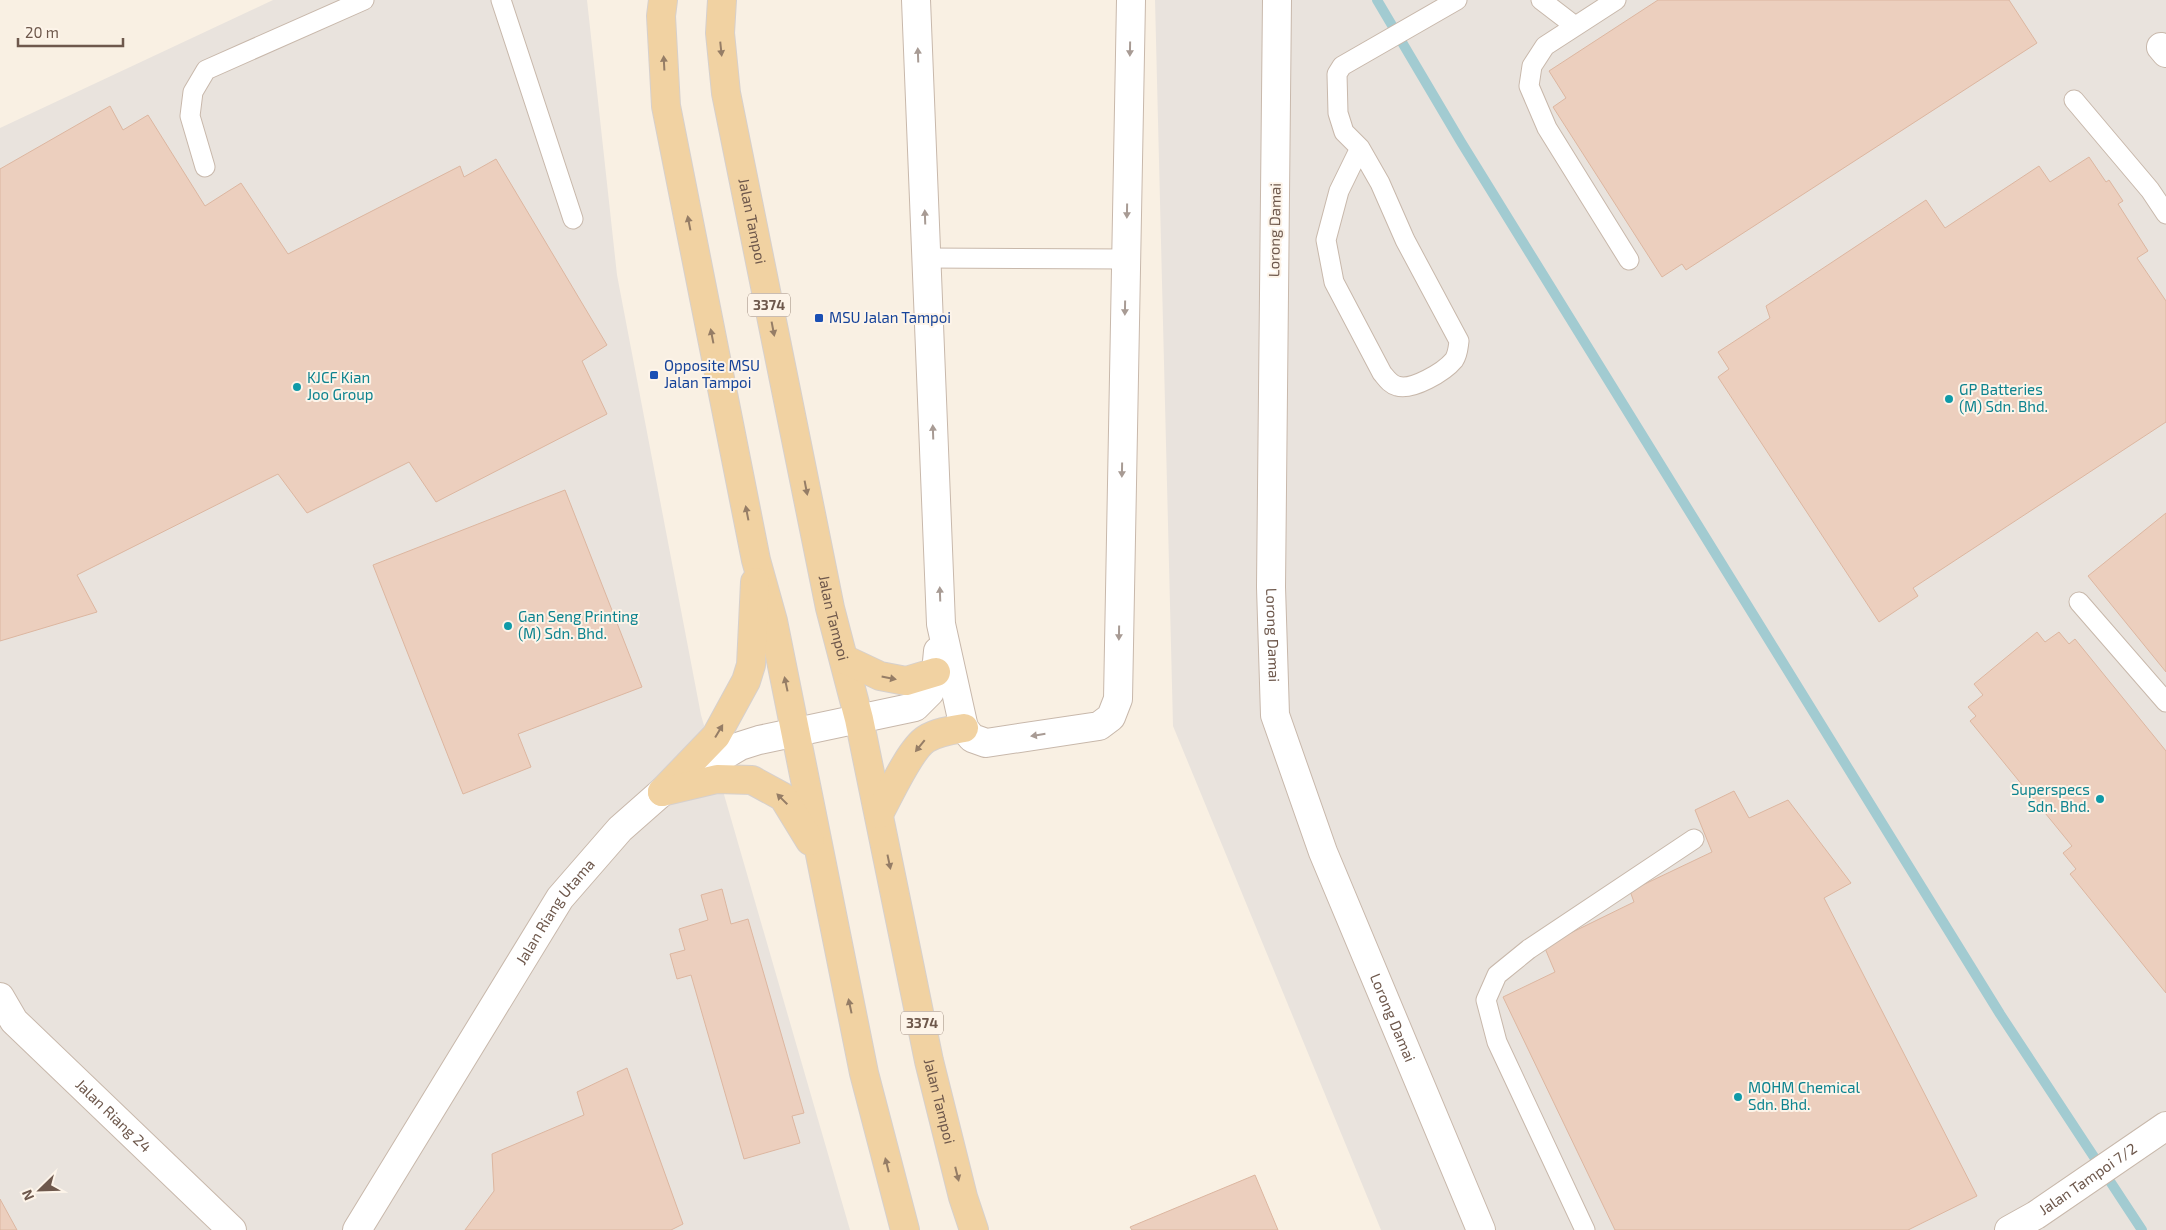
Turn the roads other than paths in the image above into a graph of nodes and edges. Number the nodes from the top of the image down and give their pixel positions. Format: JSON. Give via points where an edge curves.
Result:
{"nodes":[{"id":1,"x":364,"y":0,"type":"edge"},
{"id":2,"x":501,"y":0,"type":"edge"},
{"id":3,"x":662,"y":0,"type":"edge"},
{"id":4,"x":722,"y":0,"type":"edge"},
{"id":5,"x":916,"y":0,"type":"edge"},
{"id":6,"x":1131,"y":0,"type":"edge"},
{"id":7,"x":1277,"y":0,"type":"edge"},
{"id":8,"x":1456,"y":0,"type":"edge"},
{"id":9,"x":1541,"y":0,"type":"edge"},
{"id":10,"x":1616,"y":0,"type":"edge"},
{"id":11,"x":1576,"y":26,"type":"junction"},
{"id":12,"x":2074,"y":100,"type":"dead end"},
{"id":13,"x":1360,"y":148,"type":"junction"},
{"id":14,"x":205,"y":168,"type":"dead end"},
{"id":15,"x":2166,"y":214,"type":"edge"},
{"id":16,"x":573,"y":218,"type":"dead end"},
{"id":17,"x":926,"y":258,"type":"junction"},
{"id":18,"x":1126,"y":259,"type":"junction"},
{"id":19,"x":1629,"y":260,"type":"dead end"},
{"id":20,"x":756,"y":560,"type":"junction"},
{"id":21,"x":2079,"y":602,"type":"dead end"},
{"id":22,"x":941,"y":624,"type":"junction"},
{"id":23,"x":844,"y":659,"type":"junction"},
{"id":24,"x":936,"y":672,"type":"junction"},
{"id":25,"x":2166,"y":702,"type":"edge"},
{"id":26,"x":859,"y":719,"type":"junction"},
{"id":27,"x":964,"y":728,"type":"junction"},
{"id":28,"x":796,"y":732,"type":"junction"},
{"id":29,"x":662,"y":792,"type":"junction"},
{"id":30,"x":879,"y":814,"type":"junction"},
{"id":31,"x":1694,"y":839,"type":"dead end"},
{"id":32,"x":819,"y":854,"type":"junction"},
{"id":33,"x":0,"y":998,"type":"edge"},
{"id":34,"x":2166,"y":1126,"type":"edge"},
{"id":35,"x":232,"y":1230,"type":"edge"},
{"id":36,"x":357,"y":1230,"type":"edge"},
{"id":37,"x":904,"y":1230,"type":"edge"},
{"id":38,"x":974,"y":1230,"type":"edge"},
{"id":39,"x":1481,"y":1230,"type":"edge"},
{"id":40,"x":1585,"y":1230,"type":"edge"},
{"id":41,"x":2009,"y":1230,"type":"edge"}],
"edges":[{"from":1,"to":14,"type":"lane","via":[[206,70],[193,92],[190,116]]},
{"from":2,"to":16,"type":"lane"},
{"from":20,"to":3,"type":"main road","one_way":true,"via":[[666,106]]},
{"from":4,"to":23,"type":"main road","name":"Jalan Tampoi","number":"3374","one_way":true,"via":[[720,33],[726,93],[830,608]]},
{"from":17,"to":5,"type":"street","one_way":true},
{"from":6,"to":18,"type":"street","one_way":true},
{"from":7,"to":39,"type":"street","name":"Lorong Damai","via":[[1271,586],[1275,715],[1323,852]]},
{"from":8,"to":13,"type":"lane","via":[[1342,66],[1336,74],[1338,113],[1344,132]]},
{"from":9,"to":11,"type":"lane"},
{"from":10,"to":11,"type":"lane"},
{"from":11,"to":19,"type":"lane","via":[[1545,46],[1532,66],[1529,86],[1547,128]]},
{"from":12,"to":15,"type":"lane","via":[[2150,190]]},
{"from":13,"to":13,"type":"lane","via":[[1459,341],[1454,360],[1420,384],[1410,387],[1399,387],[1382,374],[1334,282],[1326,240],[1339,192]]},
{"from":17,"to":18,"type":"lane"},
{"from":22,"to":17,"type":"street","one_way":true},
{"from":18,"to":27,"type":"street","one_way":true,"via":[[1118,699],[1111,717],[1099,726],[986,743],[972,738]]},
{"from":28,"to":20,"type":"main road","one_way":true,"via":[[773,621]]},
{"from":29,"to":20,"type":"main road","one_way":true,"via":[[716,736],[746,681],[751,665]]},
{"from":21,"to":25,"type":"lane"},
{"from":22,"to":24,"type":"street","name":"Jalan Riang Utama"},
{"from":22,"to":27,"type":"street"},
{"from":23,"to":24,"type":"main road","one_way":true,"via":[[880,676],[906,681]]},
{"from":23,"to":26,"type":"main road","name":"Jalan Tampoi","number":"3374"},
{"from":24,"to":26,"type":"street","name":"Jalan Riang Utama","via":[[930,692],[915,707]]},
{"from":26,"to":28,"type":"street","name":"Jalan Riang Utama"},
{"from":26,"to":30,"type":"main road","name":"Jalan Tampoi","number":"3374"},
{"from":27,"to":30,"type":"main road","one_way":true,"via":[[925,739],[908,760]]},
{"from":28,"to":29,"type":"street","name":"Jalan Riang Utama","via":[[740,746]]},
{"from":28,"to":32,"type":"main road"},
{"from":32,"to":29,"type":"main road","one_way":true,"via":[[783,797],[752,780],[717,779]]},
{"from":29,"to":36,"type":"street","name":"Jalan Riang Utama","via":[[620,829],[560,898]]},
{"from":30,"to":38,"type":"main road","name":"Jalan Tampoi","number":"3374","one_way":true,"via":[[929,1061]]},
{"from":31,"to":40,"type":"lane","via":[[1529,949],[1497,975],[1486,1000],[1497,1042]]},
{"from":37,"to":32,"type":"main road","one_way":true,"via":[[864,1073]]},
{"from":33,"to":35,"type":"street","name":"Jalan Riang 24","via":[[14,1021]]},
{"from":34,"to":41,"type":"street","name":"Jalan Tampoi 7/2","via":[[2036,1216]]}]}
